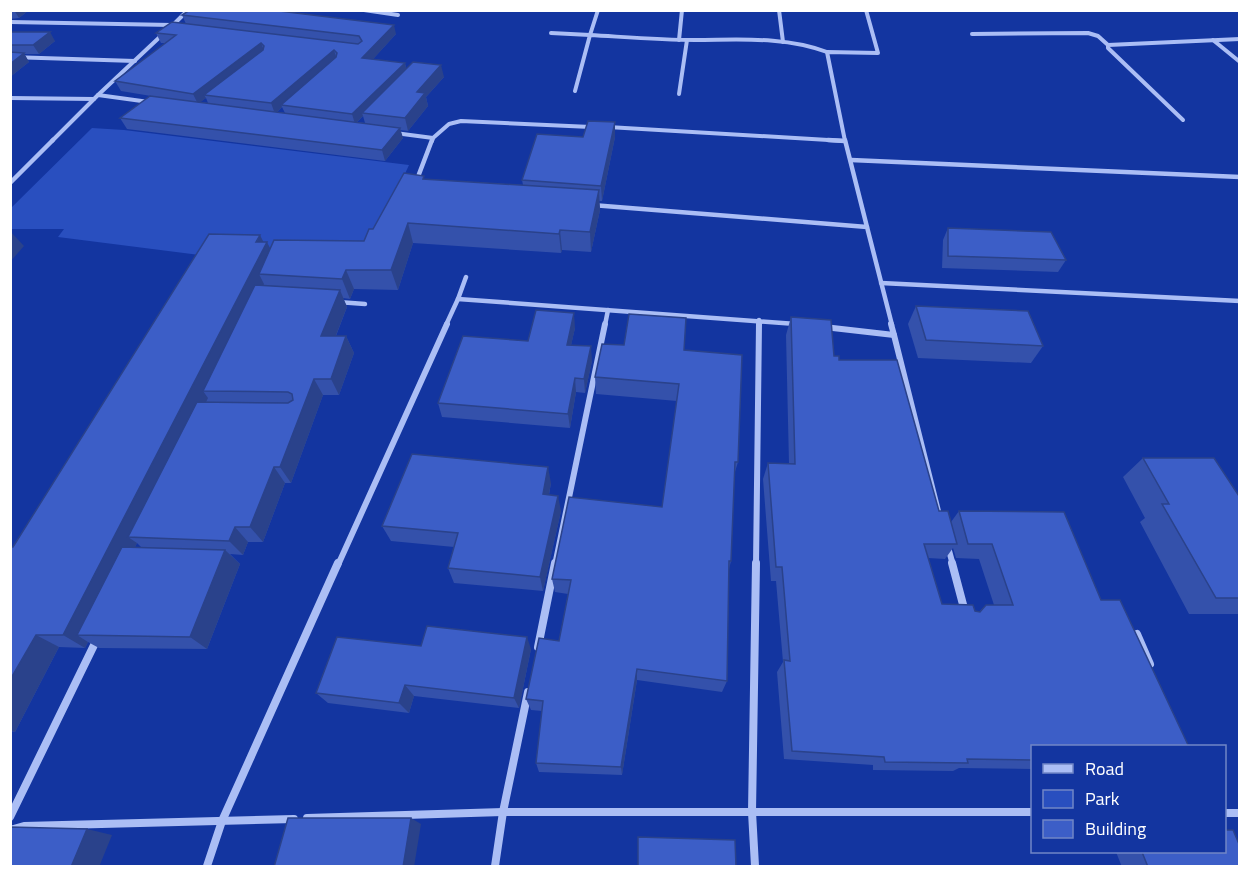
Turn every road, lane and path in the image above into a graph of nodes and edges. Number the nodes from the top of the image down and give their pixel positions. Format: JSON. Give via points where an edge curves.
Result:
{"nodes":[{"id":1,"x":188,"y":10,"type":"edge"},
{"id":2,"x":364,"y":10,"type":"edge"},
{"id":3,"x":598,"y":10,"type":"edge"},
{"id":4,"x":682,"y":10,"type":"edge"},
{"id":5,"x":779,"y":10,"type":"edge"},
{"id":6,"x":866,"y":10,"type":"edge"},
{"id":7,"x":398,"y":15,"type":"dead end"},
{"id":8,"x":10,"y":22,"type":"edge"},
{"id":9,"x":171,"y":26,"type":"junction"},
{"id":10,"x":182,"y":28,"type":"edge"},
{"id":11,"x":551,"y":33,"type":"dead end"},
{"id":12,"x":972,"y":34,"type":"dead end"},
{"id":13,"x":590,"y":35,"type":"junction"},
{"id":14,"x":1239,"y":39,"type":"edge"},
{"id":15,"x":679,"y":40,"type":"junction"},
{"id":16,"x":687,"y":40,"type":"junction"},
{"id":17,"x":1212,"y":40,"type":"junction"},
{"id":18,"x":783,"y":42,"type":"junction"},
{"id":19,"x":1108,"y":45,"type":"junction"},
{"id":20,"x":827,"y":52,"type":"junction"},
{"id":21,"x":10,"y":57,"type":"edge"},
{"id":22,"x":135,"y":61,"type":"junction"},
{"id":23,"x":1239,"y":62,"type":"edge"},
{"id":24,"x":575,"y":91,"type":"dead end"},
{"id":25,"x":679,"y":94,"type":"dead end"},
{"id":26,"x":96,"y":97,"type":"junction"},
{"id":27,"x":10,"y":98,"type":"edge"},
{"id":28,"x":154,"y":102,"type":"edge"},
{"id":29,"x":1183,"y":120,"type":"dead end"},
{"id":30,"x":390,"y":132,"type":"edge"},
{"id":31,"x":433,"y":138,"type":"junction"},
{"id":32,"x":845,"y":141,"type":"junction"},
{"id":33,"x":851,"y":160,"type":"junction"},
{"id":34,"x":1239,"y":177,"type":"edge"},
{"id":35,"x":10,"y":183,"type":"edge"},
{"id":36,"x":413,"y":190,"type":"edge"},
{"id":37,"x":580,"y":204,"type":"edge"},
{"id":38,"x":867,"y":227,"type":"junction"},
{"id":39,"x":466,"y":277,"type":"dead end"},
{"id":40,"x":881,"y":283,"type":"junction"},
{"id":41,"x":458,"y":299,"type":"junction"},
{"id":42,"x":1239,"y":301,"type":"edge"},
{"id":43,"x":331,"y":302,"type":"edge"},
{"id":44,"x":365,"y":304,"type":"dead end"},
{"id":45,"x":608,"y":310,"type":"junction"},
{"id":46,"x":759,"y":320,"type":"junction"},
{"id":47,"x":804,"y":325,"type":"edge"},
{"id":48,"x":815,"y":326,"type":"edge"},
{"id":49,"x":894,"y":336,"type":"junction"},
{"id":50,"x":940,"y":517,"type":"edge"},
{"id":51,"x":946,"y":539,"type":"edge"},
{"id":52,"x":966,"y":619,"type":"edge"},
{"id":53,"x":102,"y":629,"type":"edge"},
{"id":54,"x":1137,"y":634,"type":"edge"},
{"id":55,"x":535,"y":660,"type":"edge"},
{"id":56,"x":1155,"y":675,"type":"edge"},
{"id":57,"x":530,"y":683,"type":"edge"},
{"id":58,"x":503,"y":812,"type":"junction"},
{"id":59,"x":752,"y":812,"type":"junction"},
{"id":60,"x":1031,"y":812,"type":"edge"},
{"id":61,"x":10,"y":817,"type":"edge"},
{"id":62,"x":222,"y":821,"type":"junction"},
{"id":63,"x":10,"y":830,"type":"edge"},
{"id":64,"x":207,"y":867,"type":"edge"},
{"id":65,"x":495,"y":867,"type":"edge"},
{"id":66,"x":755,"y":867,"type":"edge"}],
"edges":[{"from":1,"to":9,"type":"street"},
{"from":2,"to":7,"type":"street"},
{"from":3,"to":13,"type":"street"},
{"from":4,"to":15,"type":"street"},
{"from":5,"to":18,"type":"street"},
{"from":6,"to":20,"type":"street","via":[[878,53]]},
{"from":8,"to":9,"type":"street"},
{"from":9,"to":10,"type":"street"},
{"from":9,"to":22,"type":"street"},
{"from":11,"to":13,"type":"street"},
{"from":12,"to":19,"type":"street","via":[[1088,33]]},
{"from":13,"to":15,"type":"street"},
{"from":13,"to":24,"type":"street"},
{"from":14,"to":17,"type":"street"},
{"from":15,"to":16,"type":"street"},
{"from":16,"to":18,"type":"street"},
{"from":16,"to":25,"type":"street"},
{"from":17,"to":19,"type":"street"},
{"from":17,"to":23,"type":"street"},
{"from":18,"to":20,"type":"street","via":[[807,44]]},
{"from":19,"to":29,"type":"street"},
{"from":20,"to":32,"type":"street"},
{"from":21,"to":22,"type":"street"},
{"from":22,"to":26,"type":"street"},
{"from":26,"to":27,"type":"street"},
{"from":26,"to":28,"type":"street"},
{"from":26,"to":35,"type":"street"},
{"from":30,"to":31,"type":"street"},
{"from":31,"to":32,"type":"street","via":[[449,124],[485,121]]},
{"from":31,"to":36,"type":"street"},
{"from":32,"to":33,"type":"street"},
{"from":33,"to":34,"type":"street"},
{"from":33,"to":38,"type":"street"},
{"from":37,"to":38,"type":"street"},
{"from":38,"to":40,"type":"street"},
{"from":39,"to":41,"type":"street"},
{"from":40,"to":42,"type":"street"},
{"from":40,"to":49,"type":"street"},
{"from":41,"to":45,"type":"street"},
{"from":41,"to":62,"type":"street"},
{"from":43,"to":44,"type":"street"},
{"from":45,"to":46,"type":"street"},
{"from":45,"to":55,"type":"street"},
{"from":46,"to":47,"type":"street"},
{"from":46,"to":59,"type":"street"},
{"from":48,"to":49,"type":"street"},
{"from":49,"to":50,"type":"street"},
{"from":51,"to":52,"type":"street"},
{"from":53,"to":61,"type":"street"},
{"from":54,"to":56,"type":"street"},
{"from":57,"to":58,"type":"street"},
{"from":58,"to":59,"type":"street"},
{"from":58,"to":62,"type":"street"},
{"from":58,"to":65,"type":"street"},
{"from":59,"to":60,"type":"street"},
{"from":59,"to":66,"type":"street"},
{"from":62,"to":63,"type":"street","via":[[24,826]]},
{"from":62,"to":64,"type":"street"}]}
